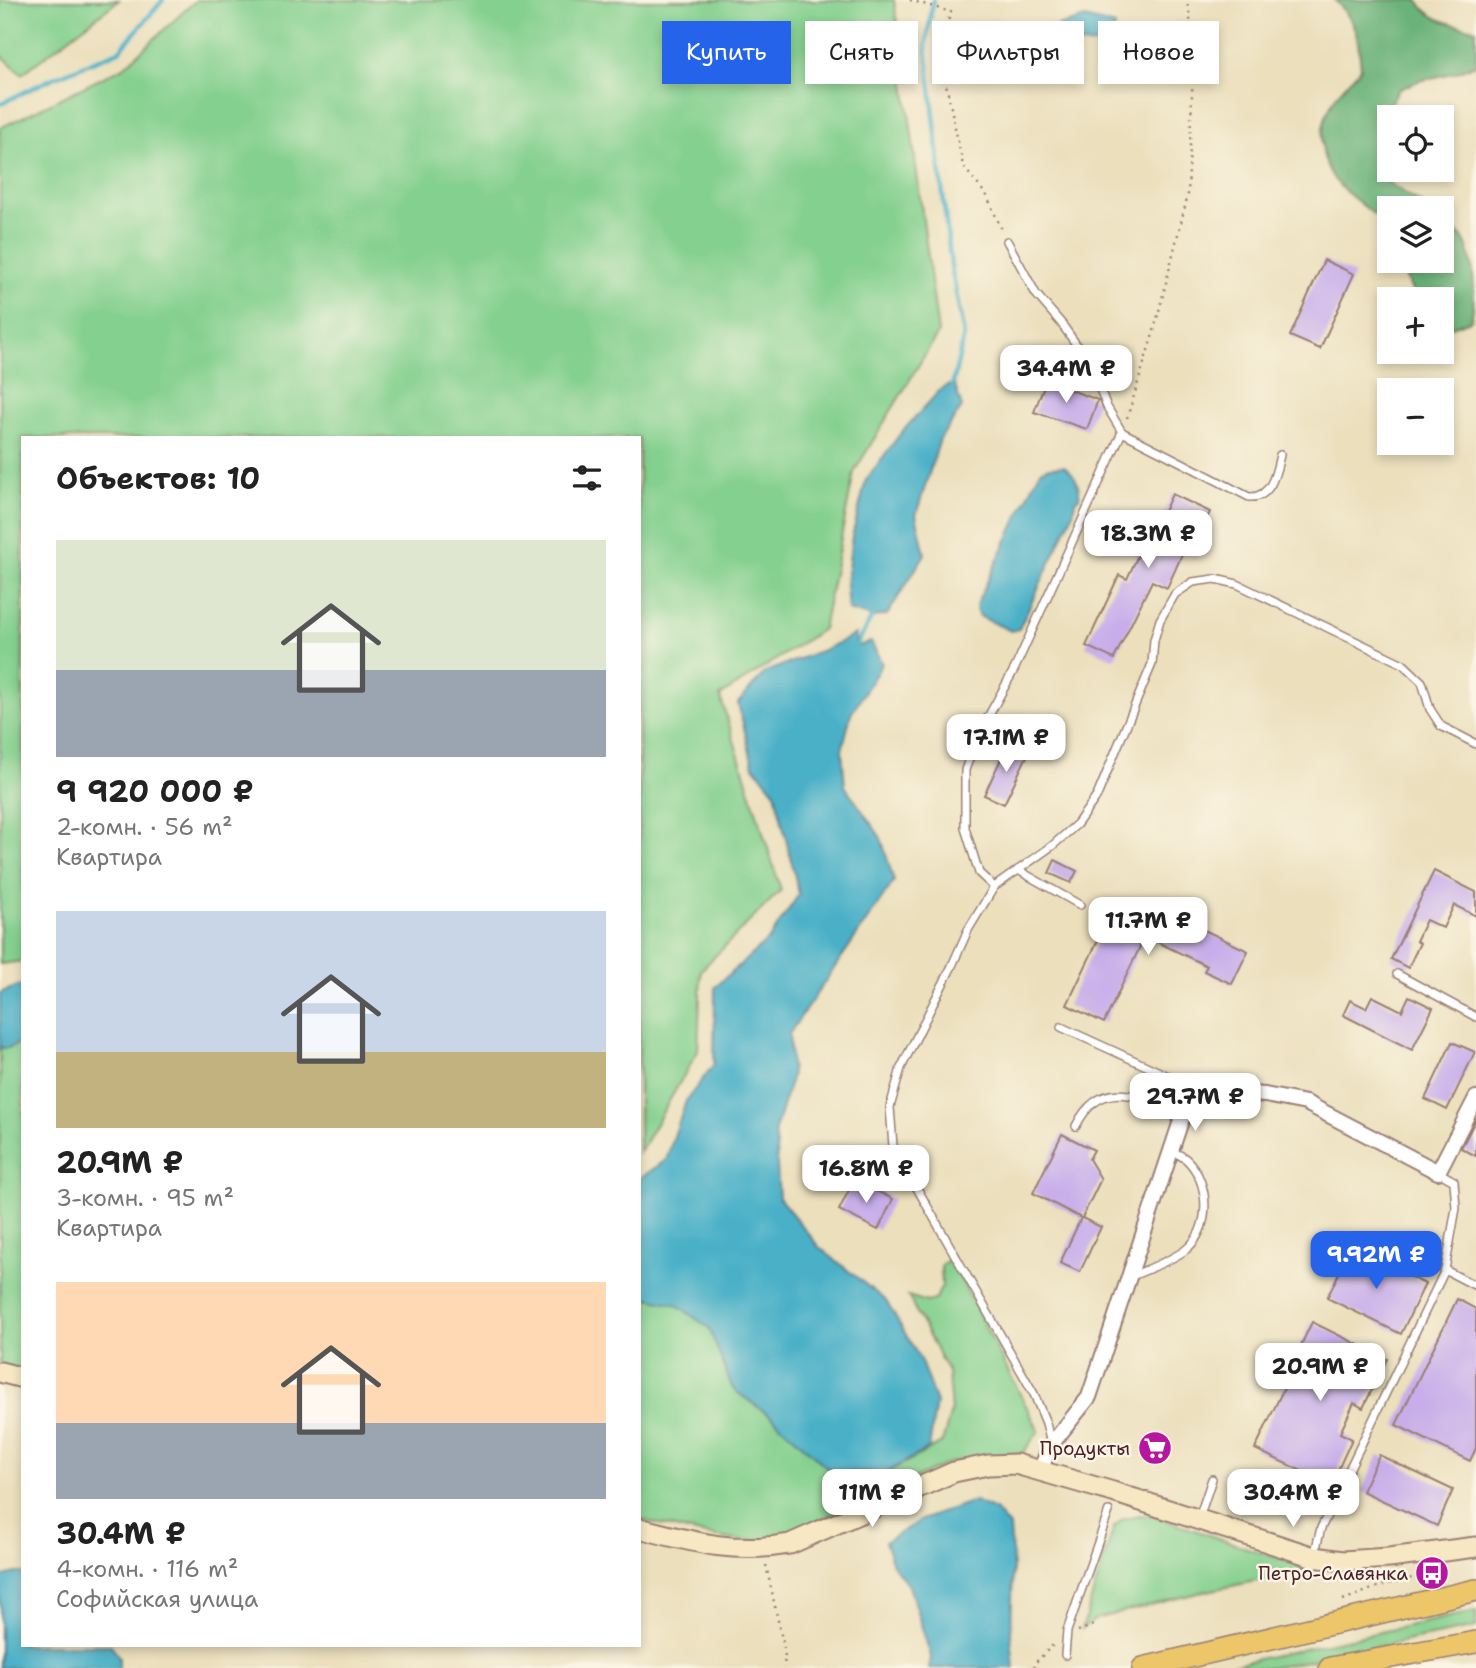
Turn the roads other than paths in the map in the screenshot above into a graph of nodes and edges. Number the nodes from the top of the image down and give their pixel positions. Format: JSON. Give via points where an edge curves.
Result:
{"nodes":[{"id":1,"x":1007,"y":241,"type":"road end"},
{"id":2,"x":1122,"y":432,"type":"junction"},
{"id":3,"x":1280,"y":455,"type":"dead end"},
{"id":4,"x":1476,"y":744,"type":"edge"},
{"id":5,"x":1018,"y":870,"type":"junction"},
{"id":6,"x":994,"y":887,"type":"junction"},
{"id":7,"x":1080,"y":905,"type":"dead end"},
{"id":8,"x":1397,"y":974,"type":"dead end"},
{"id":9,"x":1476,"y":1017,"type":"edge"},
{"id":10,"x":1061,"y":1027,"type":"dead end"},
{"id":11,"x":1198,"y":1096,"type":"junction"},
{"id":12,"x":1476,"y":1098,"type":"edge"},
{"id":13,"x":1183,"y":1115,"type":"junction"},
{"id":14,"x":1076,"y":1126,"type":"dead end"},
{"id":15,"x":1171,"y":1151,"type":"junction"},
{"id":16,"x":1438,"y":1172,"type":"junction"},
{"id":17,"x":1445,"y":1270,"type":"junction"},
{"id":18,"x":1130,"y":1278,"type":"junction"},
{"id":19,"x":1476,"y":1286,"type":"edge"},
{"id":20,"x":0,"y":1372,"type":"edge"},
{"id":21,"x":21,"y":1377,"type":"edge"},
{"id":22,"x":1051,"y":1445,"type":"junction"},
{"id":23,"x":1040,"y":1470,"type":"junction"},
{"id":24,"x":1212,"y":1479,"type":"dead end"},
{"id":25,"x":1111,"y":1501,"type":"junction"},
{"id":26,"x":1199,"y":1519,"type":"junction"},
{"id":27,"x":641,"y":1528,"type":"edge"},
{"id":28,"x":1476,"y":1547,"type":"edge"},
{"id":29,"x":1314,"y":1557,"type":"junction"},
{"id":30,"x":1476,"y":1590,"type":"edge"},
{"id":31,"x":1476,"y":1642,"type":"edge"},
{"id":32,"x":1065,"y":1655,"type":"dead end"},
{"id":33,"x":1143,"y":1668,"type":"edge"},
{"id":34,"x":1330,"y":1668,"type":"edge"}],
"edges":[{"from":1,"to":2,"type":"lane","via":[[1036,294],[1090,364]]},
{"from":2,"to":3,"type":"lane","via":[[1249,497],[1265,494]]},
{"from":2,"to":6,"type":"lane","via":[[965,770],[965,828],[979,873]]},
{"from":4,"to":5,"type":"lane","via":[[1441,726],[1422,682],[1404,664],[1237,584],[1215,579],[1193,582],[1175,594],[1160,620],[1153,664],[1097,796],[1077,824]]},
{"from":5,"to":6,"type":"lane"},
{"from":5,"to":7,"type":"lane"},
{"from":6,"to":22,"type":"lane","via":[[901,1068],[890,1107],[893,1146],[1034,1394]]},
{"from":8,"to":9,"type":"lane"},
{"from":10,"to":11,"type":"lane","via":[[1177,1080]]},
{"from":11,"to":13,"type":"street"},
{"from":11,"to":16,"type":"street","via":[[1265,1095],[1306,1103]]},
{"from":12,"to":16,"type":"street"},
{"from":13,"to":14,"type":"lane","via":[[1131,1094],[1116,1094],[1085,1108]]},
{"from":13,"to":15,"type":"street"},
{"from":15,"to":18,"type":"street"},
{"from":15,"to":18,"type":"lane","via":[[1185,1158],[1198,1174],[1205,1215],[1199,1235],[1185,1250]]},
{"from":16,"to":17,"type":"lane","via":[[1454,1181],[1456,1208]]},
{"from":17,"to":19,"type":"lane"},
{"from":17,"to":29,"type":"lane","via":[[1321,1528]]},
{"from":18,"to":22,"type":"street","via":[[1089,1397]]},
{"from":20,"to":21,"type":"street"},
{"from":22,"to":23,"type":"street"},
{"from":23,"to":25,"type":"street"},
{"from":23,"to":27,"type":"street","via":[[1016,1464],[954,1472],[790,1544],[762,1549],[725,1548]]},
{"from":24,"to":26,"type":"lane"},
{"from":25,"to":26,"type":"street"},
{"from":25,"to":32,"type":"lane","via":[[1067,1631]]},
{"from":26,"to":29,"type":"street"},
{"from":28,"to":29,"type":"street","via":[[1343,1561]]},
{"from":30,"to":33,"type":"main road"},
{"from":31,"to":34,"type":"main road"}]}
